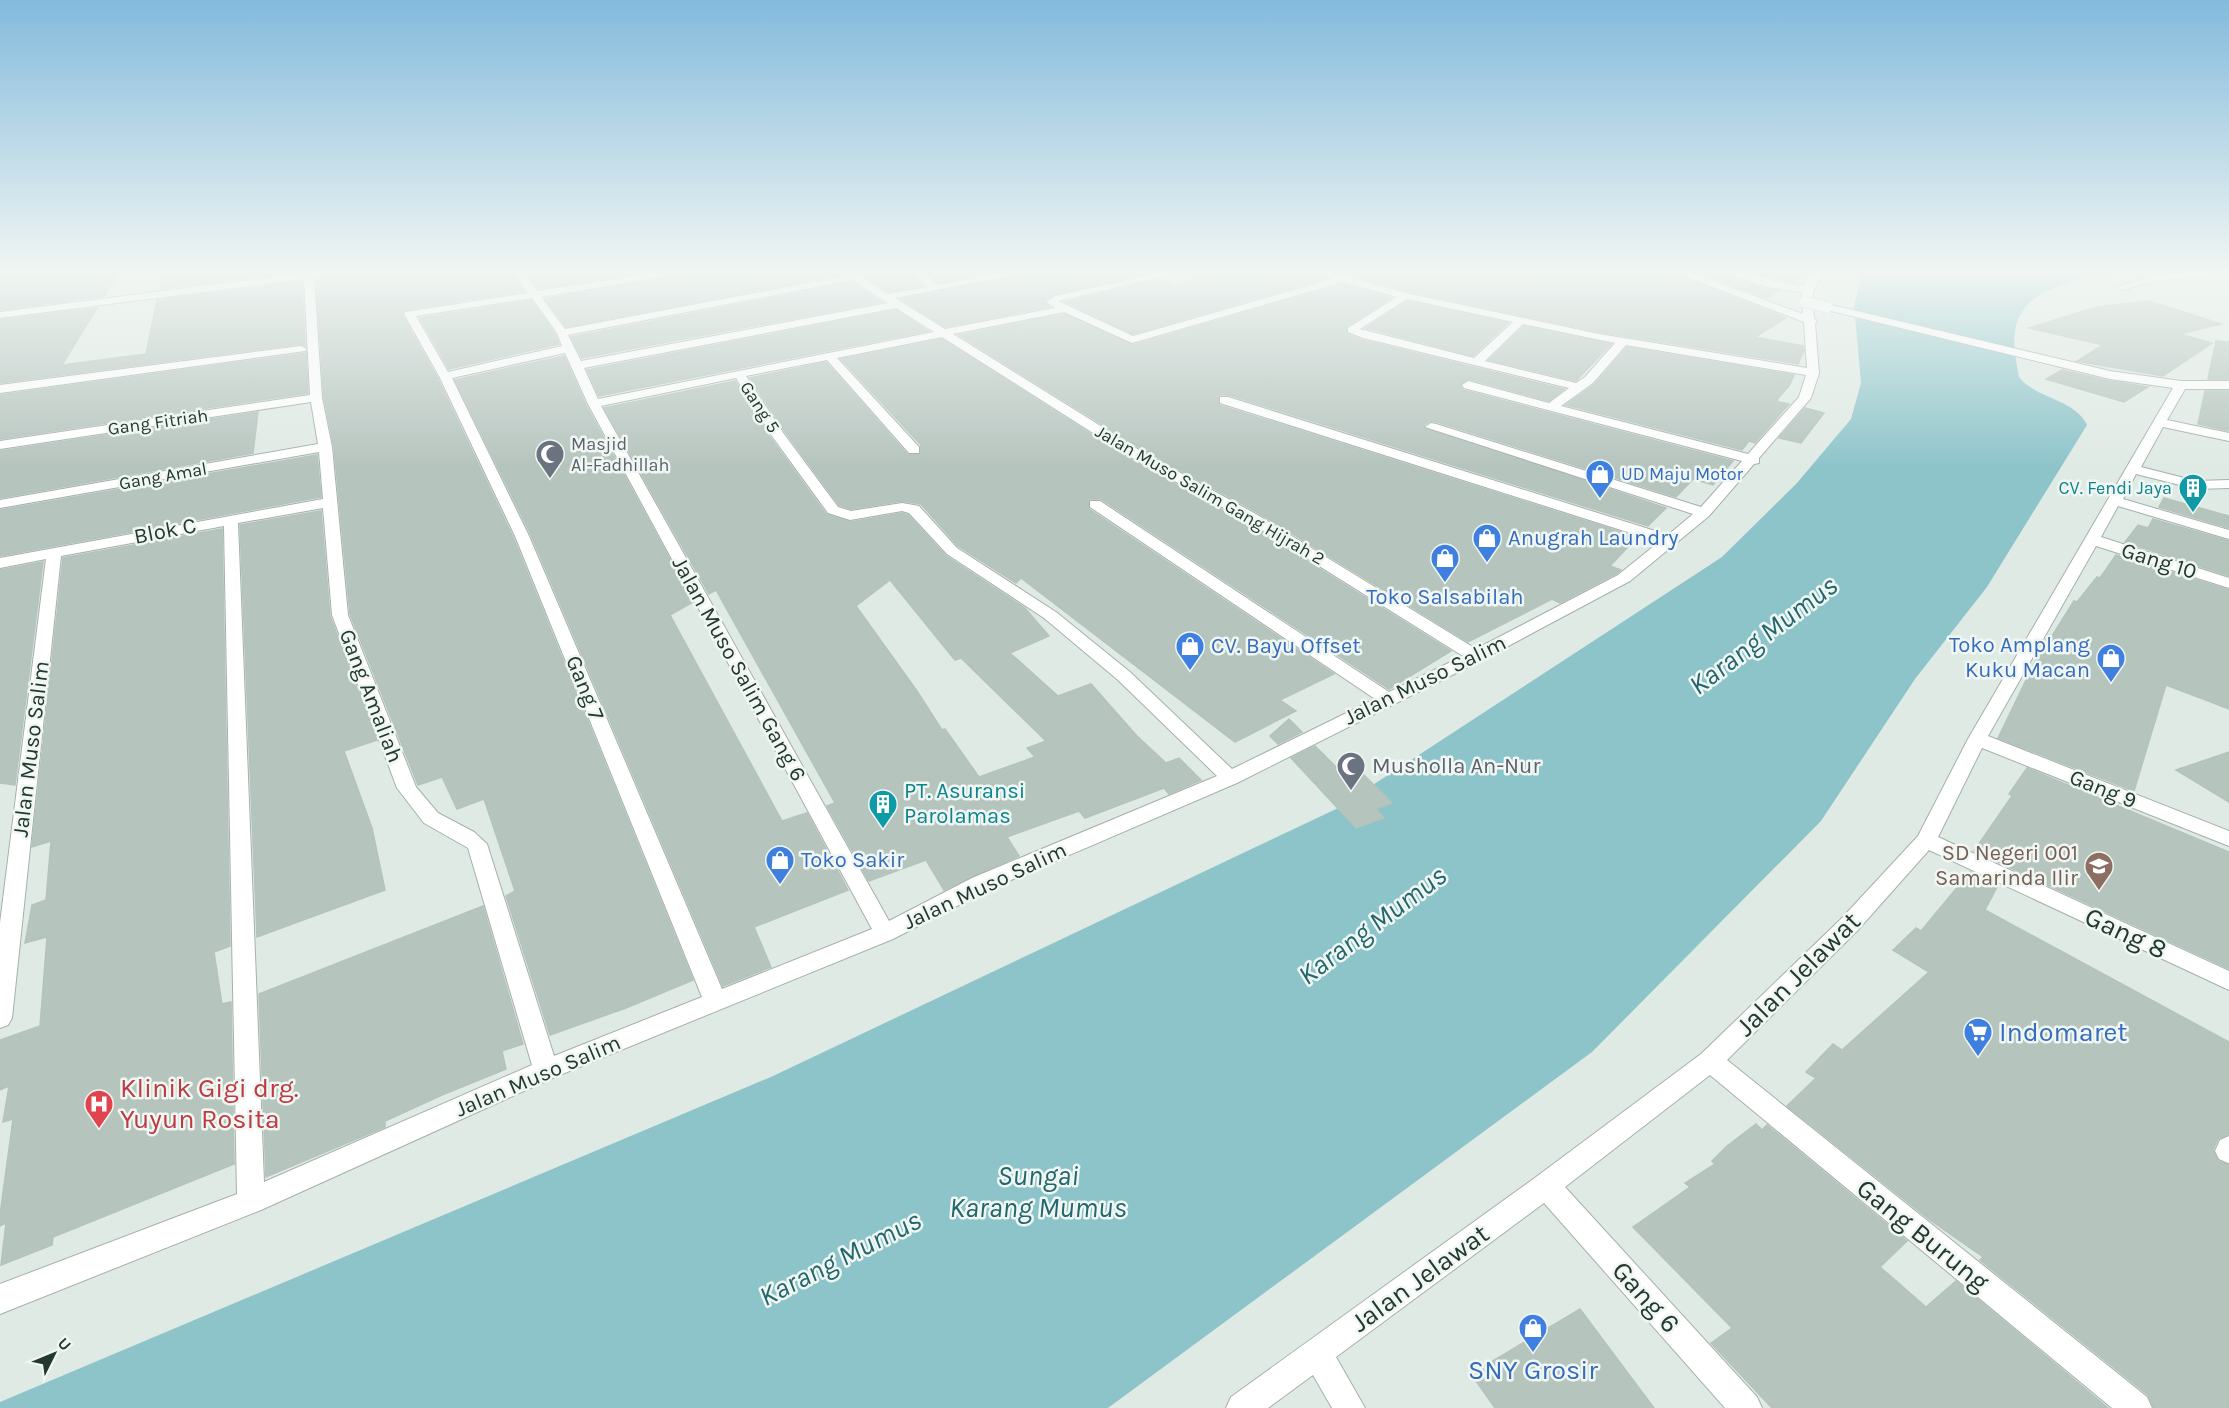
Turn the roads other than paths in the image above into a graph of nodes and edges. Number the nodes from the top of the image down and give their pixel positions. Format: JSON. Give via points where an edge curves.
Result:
{"nodes":[{"id":1,"x":314,"y":336,"type":"edge"},
{"id":2,"x":422,"y":336,"type":"edge"},
{"id":3,"x":563,"y":336,"type":"edge"},
{"id":4,"x":733,"y":336,"type":"edge"},
{"id":5,"x":940,"y":336,"type":"edge"},
{"id":6,"x":944,"y":336,"type":"edge"},
{"id":7,"x":1117,"y":336,"type":"edge"},
{"id":8,"x":1152,"y":336,"type":"edge"},
{"id":9,"x":1365,"y":336,"type":"edge"},
{"id":10,"x":1505,"y":336,"type":"edge"},
{"id":11,"x":1597,"y":336,"type":"edge"},
{"id":12,"x":1812,"y":336,"type":"edge"},
{"id":13,"x":1947,"y":336,"type":"edge"},
{"id":14,"x":1623,"y":341,"type":"junction"},
{"id":15,"x":570,"y":348,"type":"junction"},
{"id":16,"x":301,"y":349,"type":"dead end"},
{"id":17,"x":831,"y":358,"type":"junction"},
{"id":18,"x":1477,"y":362,"type":"junction"},
{"id":19,"x":575,"y":366,"type":"junction"},
{"id":20,"x":1813,"y":373,"type":"junction"},
{"id":21,"x":739,"y":375,"type":"junction"},
{"id":22,"x":445,"y":376,"type":"junction"},
{"id":23,"x":1468,"y":385,"type":"dead end"},
{"id":24,"x":2181,"y":385,"type":"junction"},
{"id":25,"x":2229,"y":385,"type":"edge"},
{"id":26,"x":1578,"y":387,"type":"junction"},
{"id":27,"x":0,"y":388,"type":"edge"},
{"id":28,"x":316,"y":398,"type":"junction"},
{"id":29,"x":1224,"y":400,"type":"dead end"},
{"id":30,"x":594,"y":404,"type":"junction"},
{"id":31,"x":1550,"y":408,"type":"junction"},
{"id":32,"x":2160,"y":422,"type":"junction"},
{"id":33,"x":1431,"y":427,"type":"dead end"},
{"id":34,"x":2229,"y":437,"type":"edge"},
{"id":35,"x":0,"y":445,"type":"edge"},
{"id":36,"x":325,"y":447,"type":"junction"},
{"id":37,"x":914,"y":450,"type":"dead end"},
{"id":38,"x":1754,"y":460,"type":"junction"},
{"id":39,"x":2132,"y":469,"type":"junction"},
{"id":40,"x":2229,"y":484,"type":"edge"},
{"id":41,"x":2115,"y":501,"type":"junction"},
{"id":42,"x":331,"y":502,"type":"junction"},
{"id":43,"x":0,"y":504,"type":"edge"},
{"id":44,"x":1095,"y":504,"type":"dead end"},
{"id":45,"x":1704,"y":513,"type":"junction"},
{"id":46,"x":231,"y":519,"type":"junction"},
{"id":47,"x":2229,"y":535,"type":"edge"},
{"id":48,"x":2090,"y":539,"type":"junction"},
{"id":49,"x":1671,"y":541,"type":"junction"},
{"id":50,"x":54,"y":552,"type":"junction"},
{"id":51,"x":0,"y":562,"type":"edge"},
{"id":52,"x":2229,"y":583,"type":"edge"},
{"id":53,"x":1476,"y":656,"type":"junction"},
{"id":54,"x":1387,"y":699,"type":"junction"},
{"id":55,"x":1977,"y":739,"type":"junction"},
{"id":56,"x":1230,"y":778,"type":"junction"},
{"id":57,"x":2229,"y":839,"type":"edge"},
{"id":58,"x":1926,"y":840,"type":"junction"},
{"id":59,"x":885,"y":933,"type":"junction"},
{"id":60,"x":2229,"y":981,"type":"edge"},
{"id":61,"x":716,"y":1003,"type":"junction"},
{"id":62,"x":0,"y":1017,"type":"edge"},
{"id":63,"x":1710,"y":1061,"type":"junction"},
{"id":64,"x":546,"y":1070,"type":"junction"},
{"id":65,"x":1546,"y":1186,"type":"junction"},
{"id":66,"x":250,"y":1201,"type":"junction"},
{"id":67,"x":0,"y":1299,"type":"edge"},
{"id":68,"x":1317,"y":1353,"type":"junction"},
{"id":69,"x":1242,"y":1408,"type":"edge"},
{"id":70,"x":1349,"y":1408,"type":"edge"},
{"id":71,"x":1746,"y":1408,"type":"edge"},
{"id":72,"x":2136,"y":1408,"type":"edge"}],
"edges":[{"from":1,"to":28,"type":"street","name":"Gang Amaliah"},
{"from":2,"to":22,"type":"street","name":"Gang 7"},
{"from":3,"to":15,"type":"street","name":"Jalan Muso Salim Gang 6"},
{"from":4,"to":19,"type":"street"},
{"from":5,"to":17,"type":"street","name":"Gang 5"},
{"from":6,"to":53,"type":"street","name":"Jalan Muso Salim Gang Hijrah 2","via":[[1139,456],[1295,543]]},
{"from":7,"to":8,"type":"street","via":[[1138,340]]},
{"from":9,"to":18,"type":"street"},
{"from":10,"to":18,"type":"street"},
{"from":11,"to":14,"type":"street"},
{"from":12,"to":20,"type":"street","name":"Jalan Muso Salim"},
{"from":13,"to":24,"type":"street","via":[[2110,375]]},
{"from":14,"to":20,"type":"street"},
{"from":14,"to":26,"type":"street"},
{"from":15,"to":19,"type":"street","name":"Jalan Muso Salim Gang 6"},
{"from":15,"to":22,"type":"street"},
{"from":16,"to":27,"type":"street"},
{"from":17,"to":21,"type":"street","name":"Gang 5"},
{"from":17,"to":37,"type":"street"},
{"from":18,"to":26,"type":"street"},
{"from":19,"to":30,"type":"street","name":"Jalan Muso Salim Gang 6"},
{"from":20,"to":38,"type":"street","name":"Jalan Muso Salim","via":[[1805,398]]},
{"from":21,"to":30,"type":"street"},
{"from":21,"to":56,"type":"street","name":"Gang 5","via":[[833,510],[843,516],[914,508],[952,551],[1050,615],[1124,675]]},
{"from":22,"to":61,"type":"street","name":"Gang 7","via":[[522,536]]},
{"from":23,"to":31,"type":"street"},
{"from":24,"to":25,"type":"street"},
{"from":24,"to":32,"type":"street","name":"Jalan Jelawat"},
{"from":26,"to":31,"type":"street"},
{"from":28,"to":35,"type":"street","name":"Gang Fitriah"},
{"from":28,"to":36,"type":"street","name":"Gang Amaliah"},
{"from":29,"to":49,"type":"street"},
{"from":30,"to":59,"type":"street","name":"Jalan Muso Salim Gang 6"},
{"from":31,"to":38,"type":"street"},
{"from":32,"to":34,"type":"street"},
{"from":32,"to":39,"type":"street","name":"Jalan Jelawat"},
{"from":33,"to":45,"type":"street"},
{"from":36,"to":42,"type":"street","name":"Gang Amaliah"},
{"from":36,"to":43,"type":"street","name":"Gang Amal"},
{"from":38,"to":45,"type":"street","name":"Jalan Muso Salim"},
{"from":39,"to":40,"type":"street","via":[[2196,485]]},
{"from":39,"to":41,"type":"street","name":"Jalan Jelawat"},
{"from":41,"to":47,"type":"street"},
{"from":41,"to":48,"type":"street","name":"Jalan Jelawat"},
{"from":42,"to":46,"type":"street","name":"Blok C"},
{"from":42,"to":64,"type":"street","name":"Gang Amaliah","via":[[340,615],[407,788],[419,807],[434,820],[466,835],[480,850]]},
{"from":44,"to":54,"type":"street"},
{"from":45,"to":49,"type":"street","name":"Jalan Muso Salim"},
{"from":46,"to":50,"type":"street","name":"Blok C"},
{"from":46,"to":66,"type":"street"},
{"from":48,"to":52,"type":"street","name":"Gang 10"},
{"from":48,"to":55,"type":"street","name":"Jalan Jelawat"},
{"from":49,"to":53,"type":"street","name":"Jalan Muso Salim","via":[[1624,578]]},
{"from":50,"to":51,"type":"street","name":"Blok C"},
{"from":50,"to":62,"type":"street","name":"Jalan Muso Salim"},
{"from":53,"to":54,"type":"street","name":"Jalan Muso Salim"},
{"from":54,"to":56,"type":"street","name":"Jalan Muso Salim"},
{"from":55,"to":57,"type":"street","name":"Gang 9"},
{"from":55,"to":58,"type":"street","name":"Jalan Jelawat"},
{"from":56,"to":59,"type":"street","name":"Jalan Muso Salim","via":[[980,884]]},
{"from":58,"to":60,"type":"street","name":"Gang 8"},
{"from":58,"to":63,"type":"street","name":"Jalan Jelawat","via":[[1849,925]]},
{"from":59,"to":61,"type":"street","name":"Jalan Muso Salim"},
{"from":61,"to":64,"type":"street","name":"Jalan Muso Salim"},
{"from":63,"to":65,"type":"street","name":"Jalan Jelawat"},
{"from":63,"to":72,"type":"street","name":"Gang Burung"},
{"from":64,"to":66,"type":"street","name":"Jalan Muso Salim"},
{"from":65,"to":68,"type":"street","name":"Jalan Jelawat"},
{"from":65,"to":71,"type":"street","name":"Gang 6"},
{"from":66,"to":67,"type":"street","name":"Jalan Muso Salim"},
{"from":68,"to":69,"type":"street","name":"Jalan Jelawat"},
{"from":68,"to":70,"type":"street"}]}
